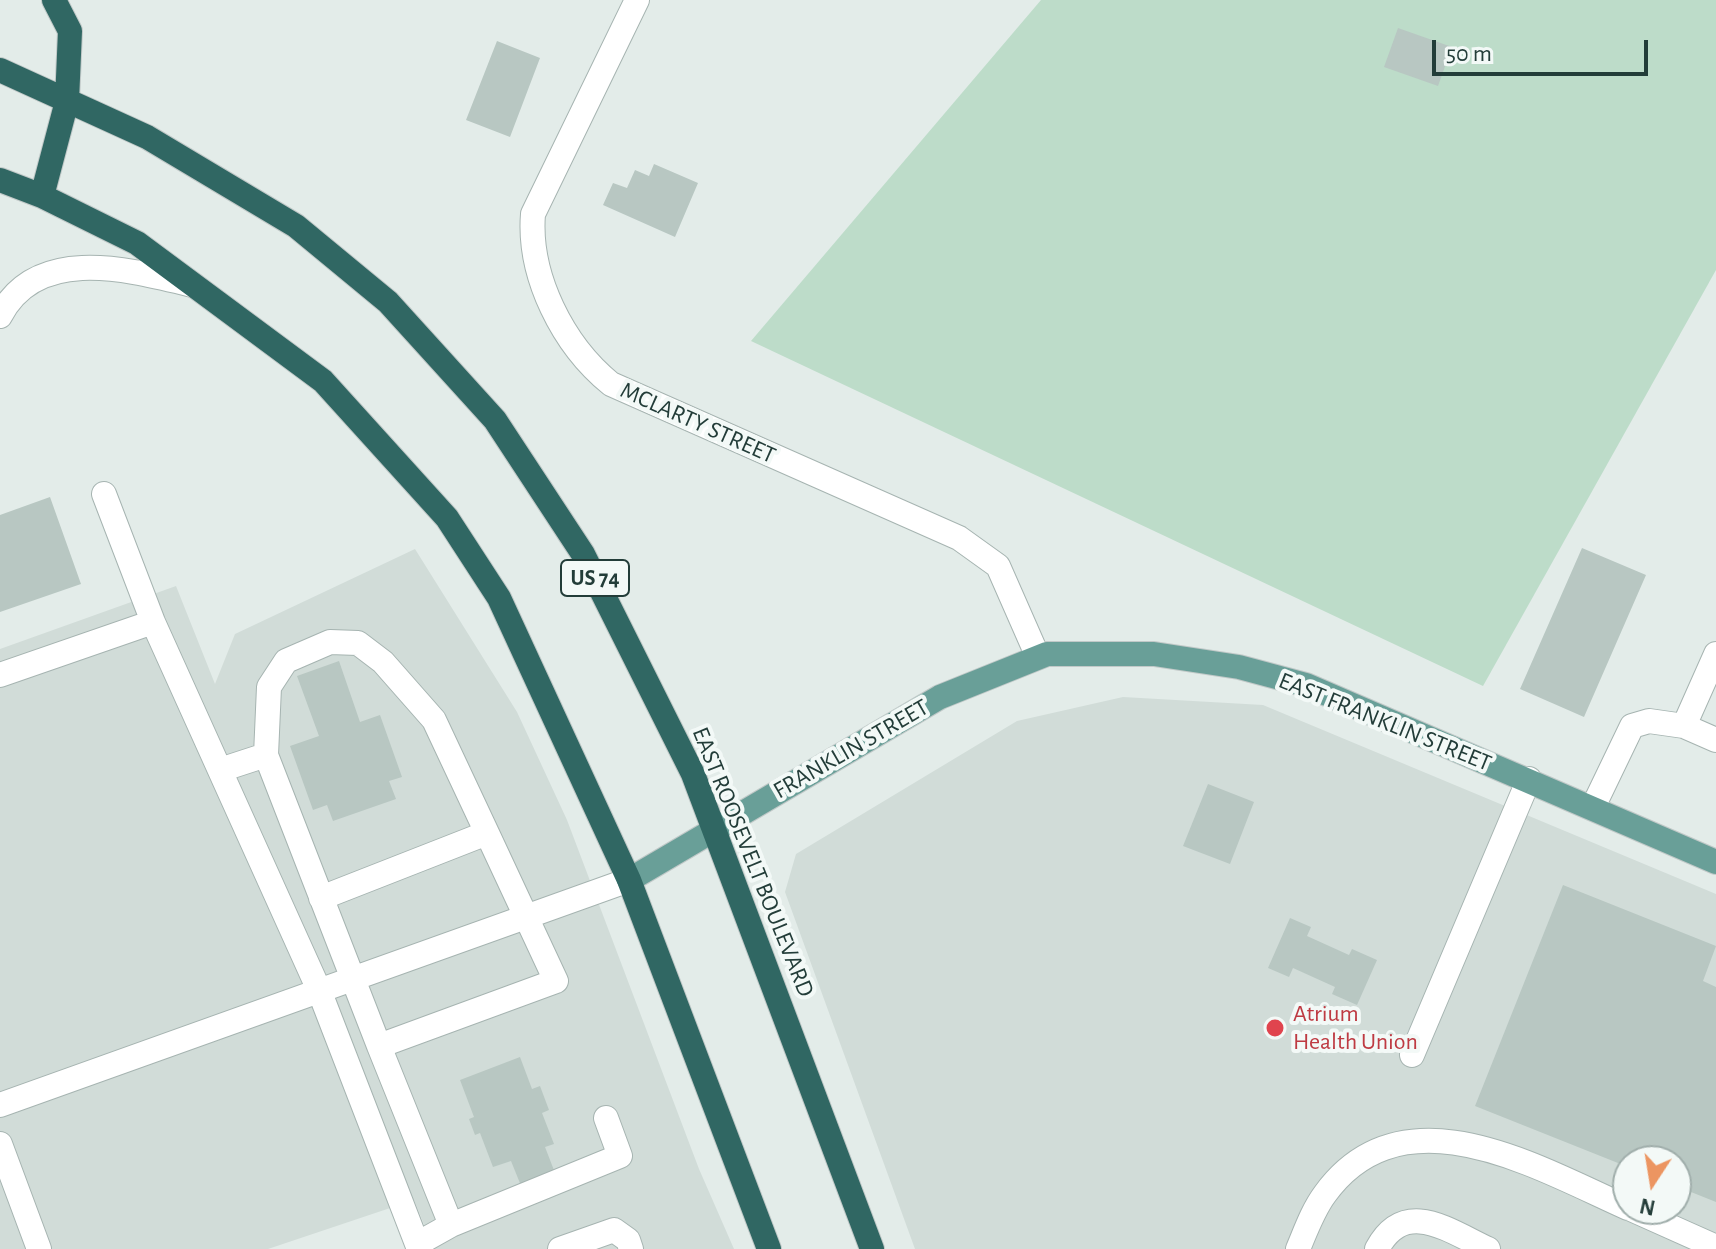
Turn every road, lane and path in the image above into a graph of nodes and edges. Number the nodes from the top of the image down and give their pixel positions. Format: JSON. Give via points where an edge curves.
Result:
{"nodes":[{"id":1,"x":54,"y":0,"type":"edge"},
{"id":2,"x":637,"y":0,"type":"edge"},
{"id":3,"x":0,"y":70,"type":"edge"},
{"id":4,"x":67,"y":101,"type":"junction"},
{"id":5,"x":0,"y":180,"type":"edge"},
{"id":6,"x":42,"y":196,"type":"junction"},
{"id":7,"x":193,"y":285,"type":"junction"},
{"id":8,"x":0,"y":316,"type":"edge"},
{"id":9,"x":104,"y":494,"type":"dead end"},
{"id":10,"x":153,"y":622,"type":"junction"},
{"id":11,"x":1716,"y":654,"type":"edge"},
{"id":12,"x":1038,"y":657,"type":"junction"},
{"id":13,"x":0,"y":675,"type":"edge"},
{"id":14,"x":1684,"y":726,"type":"junction"},
{"id":15,"x":1716,"y":740,"type":"edge"},
{"id":16,"x":266,"y":755,"type":"junction"},
{"id":17,"x":220,"y":770,"type":"junction"},
{"id":18,"x":1529,"y":779,"type":"junction"},
{"id":19,"x":1593,"y":807,"type":"junction"},
{"id":20,"x":714,"y":829,"type":"junction"},
{"id":21,"x":487,"y":833,"type":"junction"},
{"id":22,"x":1716,"y":862,"type":"edge"},
{"id":23,"x":629,"y":880,"type":"junction"},
{"id":24,"x":321,"y":898,"type":"junction"},
{"id":25,"x":525,"y":917,"type":"junction"},
{"id":26,"x":351,"y":977,"type":"junction"},
{"id":27,"x":319,"y":990,"type":"junction"},
{"id":28,"x":379,"y":1046,"type":"junction"},
{"id":29,"x":1412,"y":1055,"type":"dead end"},
{"id":30,"x":0,"y":1105,"type":"edge"},
{"id":31,"x":606,"y":1118,"type":"dead end"},
{"id":32,"x":0,"y":1144,"type":"edge"},
{"id":33,"x":1612,"y":1201,"type":"edge"},
{"id":34,"x":451,"y":1225,"type":"junction"},
{"id":35,"x":1667,"y":1225,"type":"edge"},
{"id":36,"x":418,"y":1246,"type":"edge"},
{"id":37,"x":1716,"y":1247,"type":"edge"},
{"id":38,"x":39,"y":1249,"type":"edge"},
{"id":39,"x":560,"y":1249,"type":"edge"},
{"id":40,"x":631,"y":1249,"type":"edge"},
{"id":41,"x":769,"y":1249,"type":"edge"},
{"id":42,"x":872,"y":1249,"type":"edge"},
{"id":43,"x":1298,"y":1249,"type":"edge"},
{"id":44,"x":1377,"y":1249,"type":"edge"},
{"id":45,"x":1488,"y":1249,"type":"edge"}],
"edges":[{"from":1,"to":4,"type":"highway","via":[[70,31]]},
{"from":2,"to":12,"type":"street","name":"MCLARTY STREET","via":[[533,214],[531,242],[554,313],[586,364],[611,384],[959,538],[988,556],[998,566]]},
{"from":3,"to":4,"type":"highway","name":"EAST ROOSEVELT BOULEVARD","number":"US 74"},
{"from":4,"to":6,"type":"highway"},
{"from":4,"to":20,"type":"highway","name":"EAST ROOSEVELT BOULEVARD","number":"US 74","via":[[147,137],[296,226],[388,302],[495,420],[583,554],[693,774]]},
{"from":5,"to":6,"type":"highway"},
{"from":6,"to":7,"type":"highway","via":[[137,243]]},
{"from":7,"to":8,"type":"street","via":[[98,268],[54,272],[19,288]]},
{"from":7,"to":23,"type":"highway","via":[[323,381],[447,518],[499,598]]},
{"from":9,"to":10,"type":"street"},
{"from":10,"to":13,"type":"street"},
{"from":10,"to":17,"type":"street"},
{"from":11,"to":14,"type":"street"},
{"from":12,"to":18,"type":"main road","name":"EAST FRANKLIN STREET","via":[[1154,654],[1239,667],[1306,685]]},
{"from":12,"to":20,"type":"main road","name":"FRANKLIN STREET","via":[[940,697]]},
{"from":14,"to":15,"type":"street"},
{"from":14,"to":19,"type":"street","via":[[1649,721],[1632,726]]},
{"from":16,"to":17,"type":"street"},
{"from":16,"to":21,"type":"street","via":[[269,687],[286,661],[330,642],[358,643],[383,662],[434,720]]},
{"from":16,"to":24,"type":"street"},
{"from":17,"to":27,"type":"street"},
{"from":18,"to":19,"type":"main road","name":"EAST FRANKLIN STREET"},
{"from":18,"to":29,"type":"street"},
{"from":19,"to":22,"type":"main road","name":"EAST FRANKLIN STREET"},
{"from":20,"to":23,"type":"main road","name":"FRANKLIN STREET"},
{"from":20,"to":42,"type":"highway","name":"EAST ROOSEVELT BOULEVARD","number":"US 74"},
{"from":21,"to":24,"type":"street"},
{"from":21,"to":25,"type":"street"},
{"from":23,"to":25,"type":"street"},
{"from":23,"to":41,"type":"highway"},
{"from":24,"to":26,"type":"street"},
{"from":25,"to":26,"type":"street"},
{"from":25,"to":28,"type":"street","via":[[556,981]]},
{"from":26,"to":27,"type":"street"},
{"from":26,"to":28,"type":"street"},
{"from":27,"to":30,"type":"street"},
{"from":27,"to":36,"type":"street"},
{"from":28,"to":34,"type":"street"},
{"from":31,"to":34,"type":"street","via":[[620,1156]]},
{"from":32,"to":38,"type":"street"},
{"from":33,"to":43,"type":"street","via":[[1490,1149],[1413,1141],[1365,1158],[1343,1174],[1319,1204]]},
{"from":34,"to":36,"type":"street"},
{"from":35,"to":37,"type":"street"},
{"from":39,"to":40,"type":"street","via":[[614,1230]]},
{"from":44,"to":45,"type":"street","via":[[1395,1226],[1411,1220],[1427,1221]]}]}
